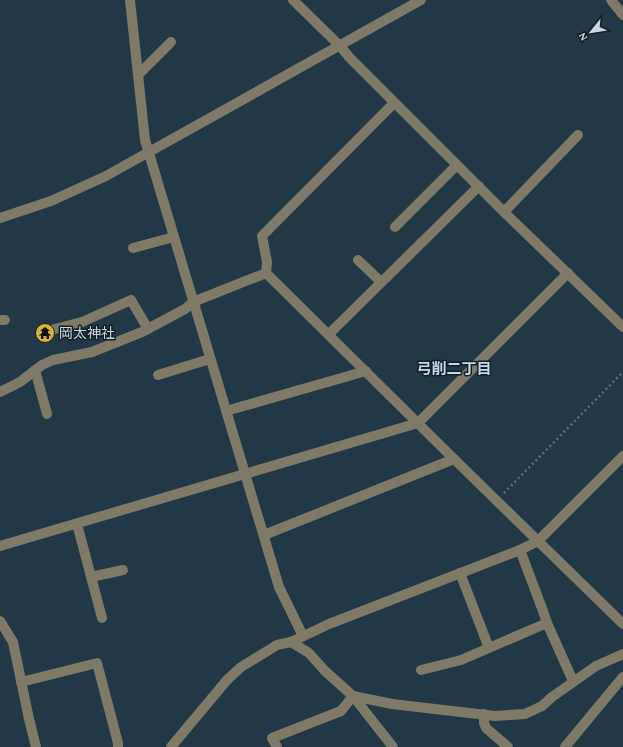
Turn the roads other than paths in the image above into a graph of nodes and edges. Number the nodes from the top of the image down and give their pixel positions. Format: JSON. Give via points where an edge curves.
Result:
{"nodes":[{"id":1,"x":130,"y":0,"type":"edge"},
{"id":2,"x":293,"y":0,"type":"edge"},
{"id":3,"x":421,"y":0,"type":"edge"},
{"id":4,"x":611,"y":0,"type":"edge"},
{"id":5,"x":623,"y":15,"type":"edge"},
{"id":6,"x":170,"y":42,"type":"dead end"},
{"id":7,"x":340,"y":46,"type":"junction"},
{"id":8,"x":138,"y":75,"type":"junction"},
{"id":9,"x":394,"y":103,"type":"junction"},
{"id":10,"x":578,"y":135,"type":"dead end"},
{"id":11,"x":149,"y":152,"type":"junction"},
{"id":12,"x":457,"y":165,"type":"junction"},
{"id":13,"x":479,"y":186,"type":"junction"},
{"id":14,"x":504,"y":212,"type":"junction"},
{"id":15,"x":0,"y":218,"type":"edge"},
{"id":16,"x":395,"y":227,"type":"dead end"},
{"id":17,"x":174,"y":237,"type":"junction"},
{"id":18,"x":133,"y":248,"type":"dead end"},
{"id":19,"x":358,"y":260,"type":"dead end"},
{"id":20,"x":266,"y":273,"type":"junction"},
{"id":21,"x":568,"y":273,"type":"junction"},
{"id":22,"x":381,"y":282,"type":"junction"},
{"id":23,"x":193,"y":302,"type":"junction"},
{"id":24,"x":623,"y":327,"type":"edge"},
{"id":25,"x":148,"y":329,"type":"junction"},
{"id":26,"x":47,"y":331,"type":"dead end"},
{"id":27,"x":329,"y":334,"type":"junction"},
{"id":28,"x":210,"y":359,"type":"junction"},
{"id":29,"x":35,"y":370,"type":"junction"},
{"id":30,"x":366,"y":372,"type":"junction"},
{"id":31,"x":158,"y":375,"type":"dead end"},
{"id":32,"x":0,"y":392,"type":"edge"},
{"id":33,"x":226,"y":412,"type":"junction"},
{"id":34,"x":48,"y":414,"type":"dead end"},
{"id":35,"x":418,"y":424,"type":"junction"},
{"id":36,"x":623,"y":456,"type":"edge"},
{"id":37,"x":454,"y":459,"type":"junction"},
{"id":38,"x":245,"y":474,"type":"junction"},
{"id":39,"x":77,"y":524,"type":"junction"},
{"id":40,"x":264,"y":535,"type":"junction"},
{"id":41,"x":538,"y":541,"type":"junction"},
{"id":42,"x":0,"y":546,"type":"edge"},
{"id":43,"x":520,"y":550,"type":"junction"},
{"id":44,"x":122,"y":570,"type":"dead end"},
{"id":45,"x":460,"y":573,"type":"junction"},
{"id":46,"x":91,"y":577,"type":"junction"},
{"id":47,"x":102,"y":618,"type":"dead end"},
{"id":48,"x":0,"y":622,"type":"edge"},
{"id":49,"x":547,"y":623,"type":"junction"},
{"id":50,"x":623,"y":624,"type":"edge"},
{"id":51,"x":303,"y":636,"type":"junction"},
{"id":52,"x":292,"y":642,"type":"junction"},
{"id":53,"x":490,"y":648,"type":"junction"},
{"id":54,"x":623,"y":654,"type":"edge"},
{"id":55,"x":421,"y":670,"type":"dead end"},
{"id":56,"x":623,"y":677,"type":"edge"},
{"id":57,"x":573,"y":681,"type":"junction"},
{"id":58,"x":21,"y":682,"type":"junction"},
{"id":59,"x":353,"y":696,"type":"junction"},
{"id":60,"x":484,"y":714,"type":"junction"},
{"id":61,"x":118,"y":746,"type":"edge"},
{"id":62,"x":36,"y":747,"type":"edge"},
{"id":63,"x":171,"y":747,"type":"edge"},
{"id":64,"x":277,"y":747,"type":"edge"},
{"id":65,"x":393,"y":747,"type":"edge"},
{"id":66,"x":508,"y":747,"type":"edge"},
{"id":67,"x":565,"y":747,"type":"edge"}],
"edges":[{"from":1,"to":8,"type":"street"},
{"from":2,"to":7,"type":"street"},
{"from":3,"to":7,"type":"street"},
{"from":4,"to":5,"type":"street"},
{"from":6,"to":8,"type":"street"},
{"from":7,"to":9,"type":"street"},
{"from":7,"to":11,"type":"street"},
{"from":8,"to":11,"type":"street","via":[[145,140]]},
{"from":9,"to":12,"type":"street"},
{"from":9,"to":20,"type":"street","via":[[262,236],[267,262]]},
{"from":10,"to":14,"type":"street"},
{"from":11,"to":15,"type":"street","via":[[106,176],[51,201]]},
{"from":11,"to":17,"type":"street"},
{"from":12,"to":13,"type":"street"},
{"from":12,"to":16,"type":"street"},
{"from":13,"to":14,"type":"street"},
{"from":13,"to":22,"type":"street"},
{"from":14,"to":21,"type":"street"},
{"from":17,"to":18,"type":"street"},
{"from":17,"to":23,"type":"street"},
{"from":19,"to":22,"type":"street"},
{"from":20,"to":23,"type":"street"},
{"from":20,"to":27,"type":"street"},
{"from":21,"to":24,"type":"street"},
{"from":21,"to":35,"type":"street"},
{"from":22,"to":27,"type":"street"},
{"from":23,"to":25,"type":"street"},
{"from":23,"to":28,"type":"street"},
{"from":25,"to":26,"type":"street","via":[[131,300],[82,322]]},
{"from":25,"to":29,"type":"street","via":[[92,352],[53,360]]},
{"from":27,"to":30,"type":"street"},
{"from":28,"to":31,"type":"street"},
{"from":28,"to":33,"type":"street"},
{"from":29,"to":32,"type":"street","via":[[20,382]]},
{"from":29,"to":34,"type":"street"},
{"from":30,"to":33,"type":"street"},
{"from":30,"to":35,"type":"street"},
{"from":33,"to":38,"type":"street"},
{"from":35,"to":37,"type":"street"},
{"from":35,"to":38,"type":"street"},
{"from":36,"to":41,"type":"street"},
{"from":37,"to":40,"type":"street"},
{"from":37,"to":41,"type":"street"},
{"from":38,"to":39,"type":"street"},
{"from":38,"to":40,"type":"street"},
{"from":39,"to":42,"type":"street"},
{"from":39,"to":46,"type":"street"},
{"from":40,"to":51,"type":"street","via":[[279,587]]},
{"from":41,"to":43,"type":"street"},
{"from":41,"to":50,"type":"street"},
{"from":43,"to":45,"type":"street"},
{"from":43,"to":49,"type":"street"},
{"from":44,"to":46,"type":"street"},
{"from":45,"to":51,"type":"street"},
{"from":45,"to":53,"type":"street"},
{"from":46,"to":47,"type":"street"},
{"from":48,"to":58,"type":"street","via":[[13,642]]},
{"from":49,"to":53,"type":"street"},
{"from":49,"to":57,"type":"street"},
{"from":51,"to":52,"type":"street"},
{"from":52,"to":59,"type":"street","via":[[309,653],[325,672]]},
{"from":52,"to":63,"type":"street","via":[[276,645],[241,667],[216,692]]},
{"from":53,"to":55,"type":"street","via":[[461,660]]},
{"from":54,"to":57,"type":"street","via":[[596,666]]},
{"from":56,"to":67,"type":"street"},
{"from":57,"to":60,"type":"street","via":[[531,712],[508,716]]},
{"from":58,"to":61,"type":"street","via":[[97,663]]},
{"from":58,"to":62,"type":"street"},
{"from":59,"to":60,"type":"street","via":[[392,704]]},
{"from":59,"to":64,"type":"street","via":[[341,711],[272,738]]},
{"from":59,"to":65,"type":"street"},
{"from":60,"to":66,"type":"street","via":[[486,728]]}]}
